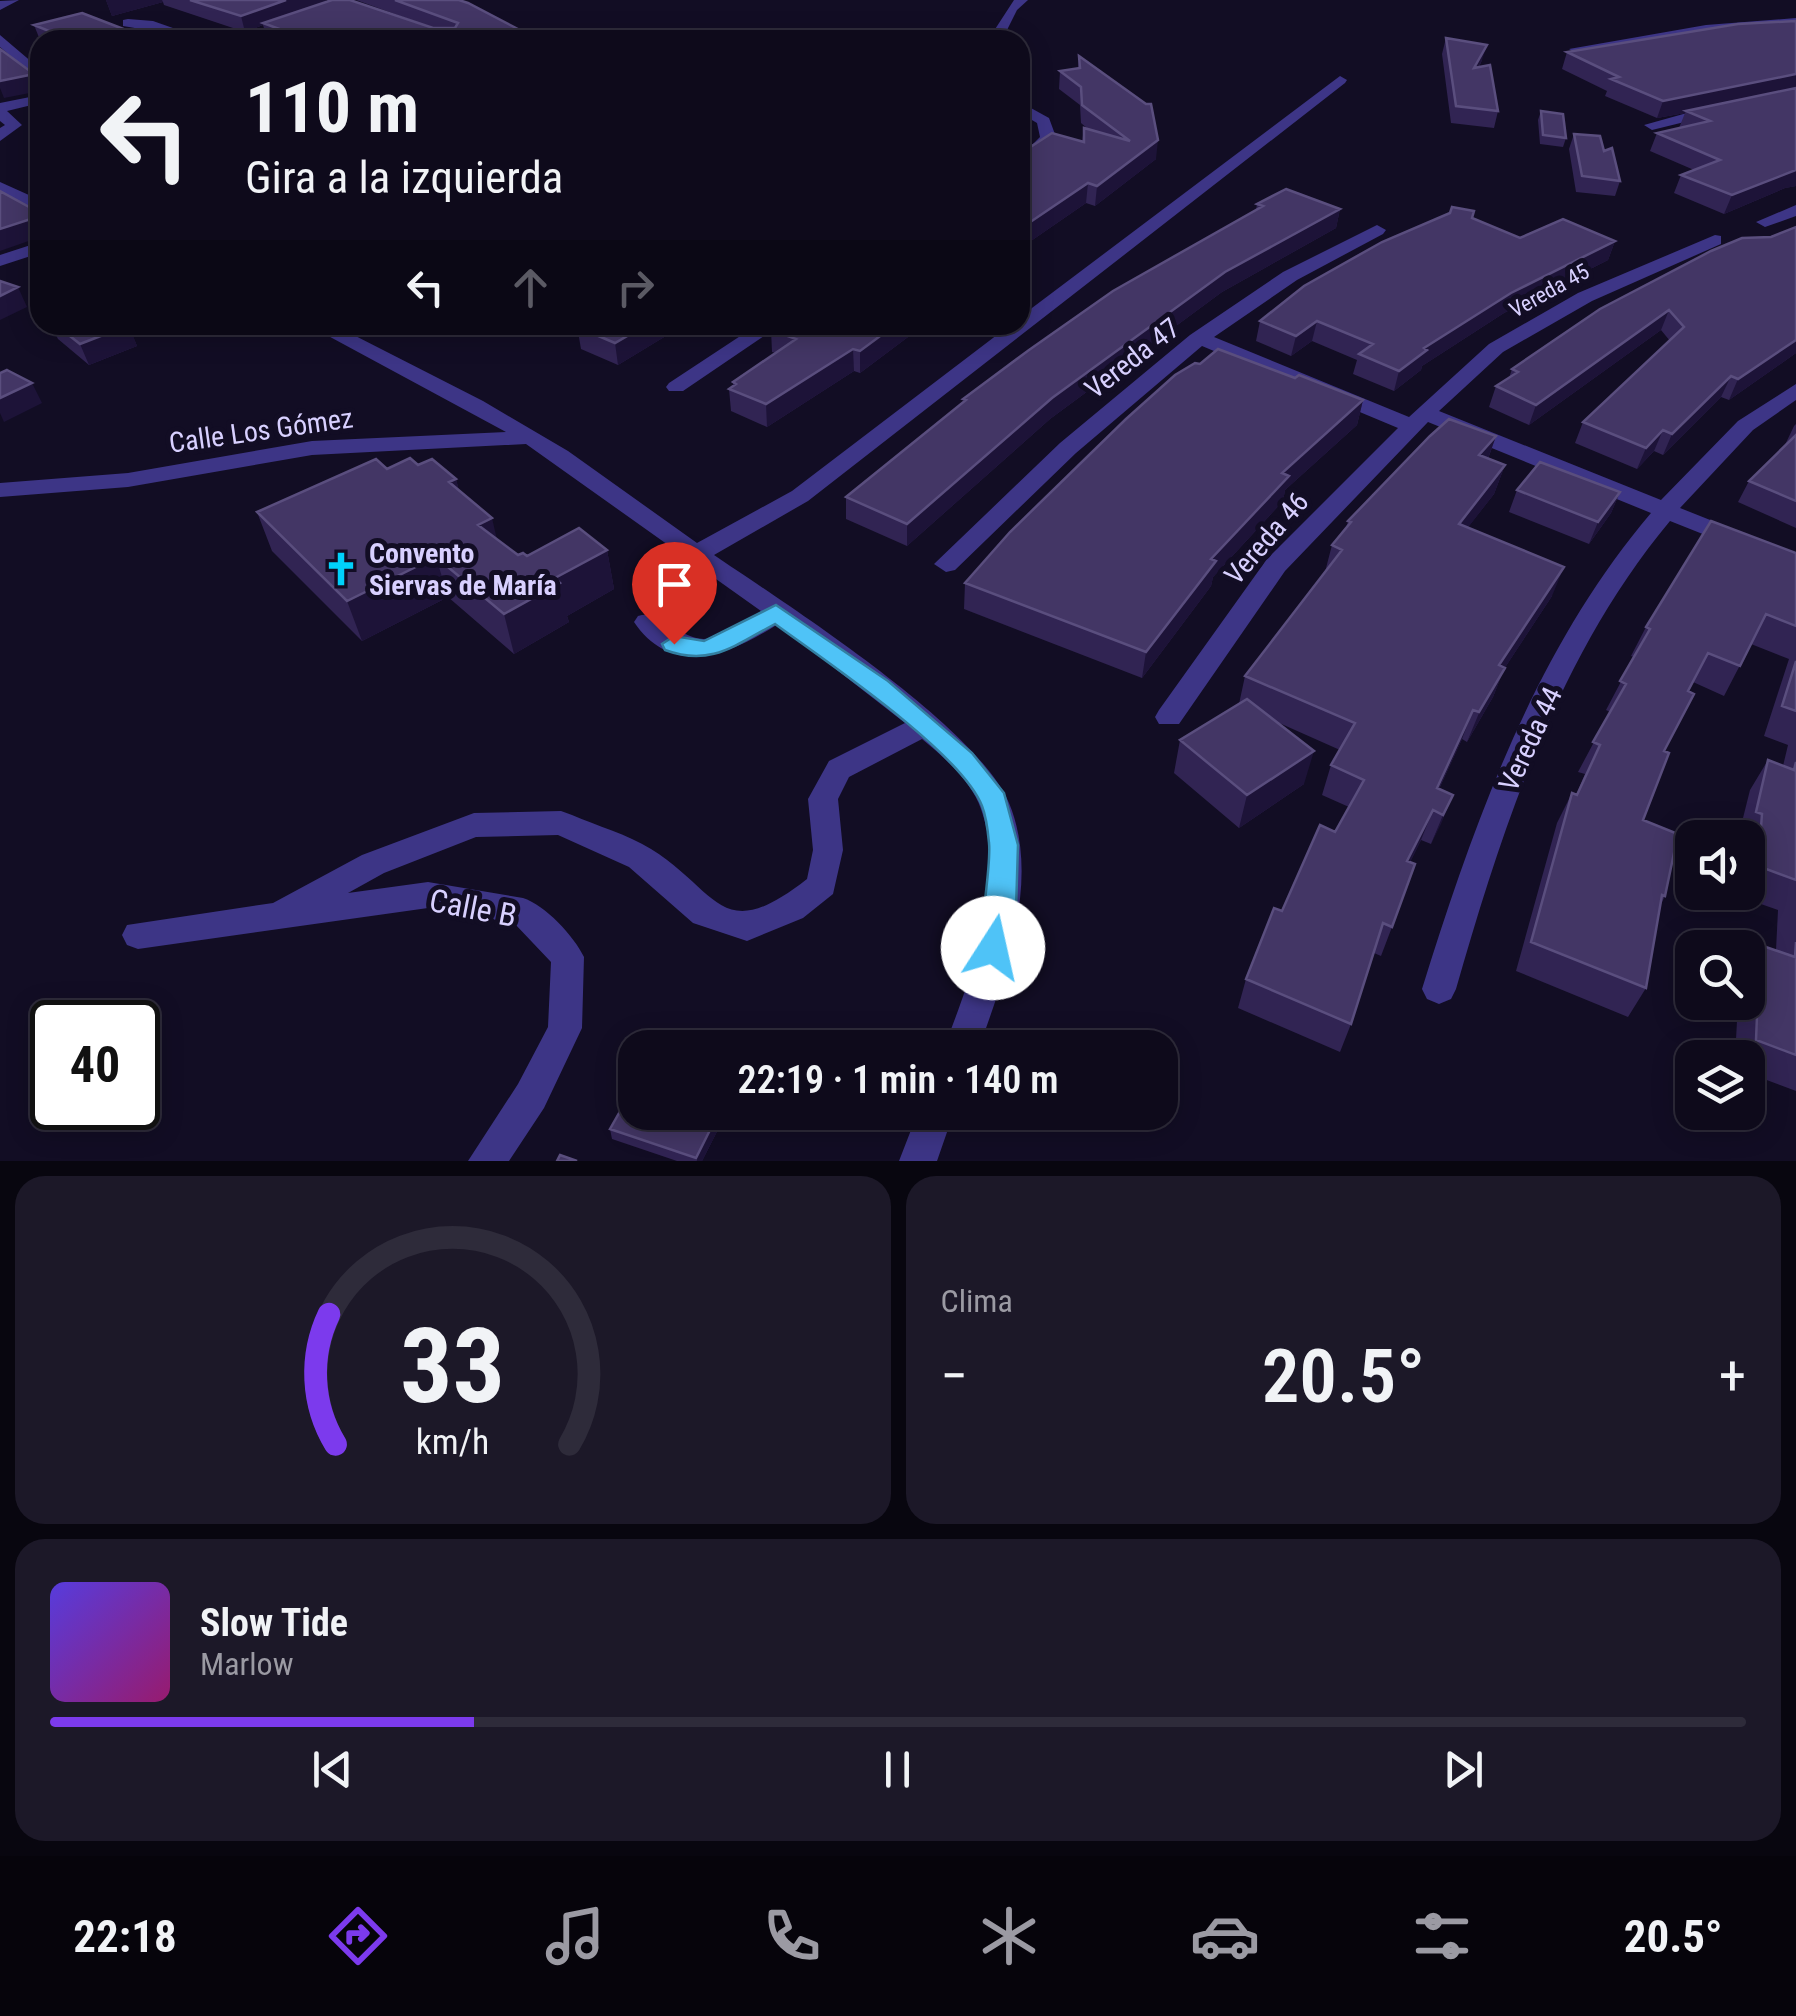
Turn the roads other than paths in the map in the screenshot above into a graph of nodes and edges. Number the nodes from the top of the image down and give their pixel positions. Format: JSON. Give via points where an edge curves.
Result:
{"nodes":[{"id":1,"x":13,"y":0,"type":"edge"},
{"id":2,"x":1022,"y":0,"type":"edge"},
{"id":3,"x":339,"y":2,"type":"edge"},
{"id":4,"x":0,"y":6,"type":"edge"},
{"id":5,"x":1796,"y":22,"type":"edge"},
{"id":6,"x":128,"y":23,"type":"dead end"},
{"id":7,"x":174,"y":30,"type":"edge"},
{"id":8,"x":269,"y":30,"type":"edge"},
{"id":9,"x":422,"y":30,"type":"edge"},
{"id":10,"x":1001,"y":30,"type":"edge"},
{"id":11,"x":0,"y":39,"type":"edge"},
{"id":12,"x":1576,"y":49,"type":"edge"},
{"id":13,"x":30,"y":67,"type":"edge"},
{"id":14,"x":1340,"y":80,"type":"dead end"},
{"id":15,"x":30,"y":102,"type":"edge"},
{"id":16,"x":1730,"y":108,"type":"edge"},
{"id":17,"x":0,"y":110,"type":"edge"},
{"id":18,"x":1030,"y":113,"type":"edge"},
{"id":19,"x":30,"y":119,"type":"edge"},
{"id":20,"x":14,"y":125,"type":"junction"},
{"id":21,"x":1652,"y":126,"type":"dead end"},
{"id":22,"x":0,"y":136,"type":"edge"},
{"id":23,"x":1030,"y":157,"type":"edge"},
{"id":24,"x":0,"y":187,"type":"edge"},
{"id":25,"x":30,"y":202,"type":"edge"},
{"id":26,"x":1796,"y":210,"type":"edge"},
{"id":27,"x":1764,"y":222,"type":"dead end"},
{"id":28,"x":1378,"y":230,"type":"dead end"},
{"id":29,"x":1716,"y":240,"type":"dead end"},
{"id":30,"x":30,"y":250,"type":"edge"},
{"id":31,"x":0,"y":261,"type":"edge"},
{"id":32,"x":1030,"y":319,"type":"edge"},
{"id":33,"x":347,"y":335,"type":"edge"},
{"id":34,"x":755,"y":335,"type":"edge"},
{"id":35,"x":1009,"y":335,"type":"edge"},
{"id":36,"x":1200,"y":338,"type":"junction"},
{"id":37,"x":676,"y":387,"type":"dead end"},
{"id":38,"x":1796,"y":390,"type":"edge"},
{"id":39,"x":1418,"y":419,"type":"junction"},
{"id":40,"x":530,"y":436,"type":"junction"},
{"id":41,"x":0,"y":490,"type":"edge"},
{"id":42,"x":1666,"y":510,"type":"junction"},
{"id":43,"x":696,"y":554,"type":"junction"},
{"id":44,"x":1796,"y":563,"type":"edge"},
{"id":45,"x":946,"y":564,"type":"dead end"},
{"id":46,"x":776,"y":613,"type":"junction"},
{"id":47,"x":647,"y":622,"type":"dead end"},
{"id":48,"x":1170,"y":716,"type":"dead end"},
{"id":49,"x":923,"y":726,"type":"junction"},
{"id":50,"x":278,"y":916,"type":"junction"},
{"id":51,"x":138,"y":935,"type":"dead end"},
{"id":52,"x":1439,"y":989,"type":"dead end"},
{"id":53,"x":968,"y":1030,"type":"edge"},
{"id":54,"x":929,"y":1130,"type":"edge"},
{"id":55,"x":487,"y":1161,"type":"edge"},
{"id":56,"x":918,"y":1161,"type":"edge"}],
"edges":[{"from":1,"to":4,"type":"street"},
{"from":2,"to":10,"type":"street"},
{"from":3,"to":8,"type":"street"},
{"from":3,"to":9,"type":"street"},
{"from":5,"to":12,"type":"street"},
{"from":6,"to":7,"type":"street"},
{"from":11,"to":13,"type":"street"},
{"from":14,"to":32,"type":"street"},
{"from":15,"to":17,"type":"street"},
{"from":16,"to":21,"type":"street"},
{"from":17,"to":20,"type":"street"},
{"from":18,"to":23,"type":"street","via":[[1044,121],[1048,136]]},
{"from":19,"to":20,"type":"street"},
{"from":20,"to":22,"type":"street"},
{"from":24,"to":25,"type":"street"},
{"from":26,"to":27,"type":"street"},
{"from":28,"to":36,"type":"street","name":"Vereda 47","via":[[1290,276]]},
{"from":29,"to":39,"type":"street","name":"Vereda 45","via":[[1585,297],[1496,348]]},
{"from":30,"to":31,"type":"street"},
{"from":33,"to":40,"type":"street"},
{"from":34,"to":37,"type":"street"},
{"from":35,"to":43,"type":"street","via":[[800,496]]},
{"from":36,"to":39,"type":"street"},
{"from":36,"to":45,"type":"street","name":"Vereda 47","via":[[1074,439]]},
{"from":38,"to":42,"type":"street","name":"Vereda 44","via":[[1718,454]]},
{"from":39,"to":42,"type":"street"},
{"from":39,"to":48,"type":"street","name":"Vereda 46","via":[[1276,565]]},
{"from":40,"to":41,"type":"street","name":"Calle Los Gómez","via":[[312,448],[128,480]]},
{"from":40,"to":43,"type":"street"},
{"from":42,"to":44,"type":"street"},
{"from":42,"to":52,"type":"street","name":"Vereda 44","via":[[1576,640],[1491,822]]},
{"from":43,"to":46,"type":"street"},
{"from":46,"to":47,"type":"street","via":[[730,640],[690,650]]},
{"from":46,"to":49,"type":"street"},
{"from":49,"to":50,"type":"street","via":[[839,769],[823,799],[828,850],[822,884],[792,908],[747,928],[704,914],[640,858],[560,823],[474,825],[373,864]]},
{"from":49,"to":53,"type":"street","via":[[994,801],[1004,845],[1002,910]]},
{"from":50,"to":51,"type":"street","name":"Calle B"},
{"from":50,"to":55,"type":"street","name":"Calle B","via":[[428,895],[523,911],[568,958],[565,1028],[531,1096]]},
{"from":54,"to":56,"type":"street"}]}
